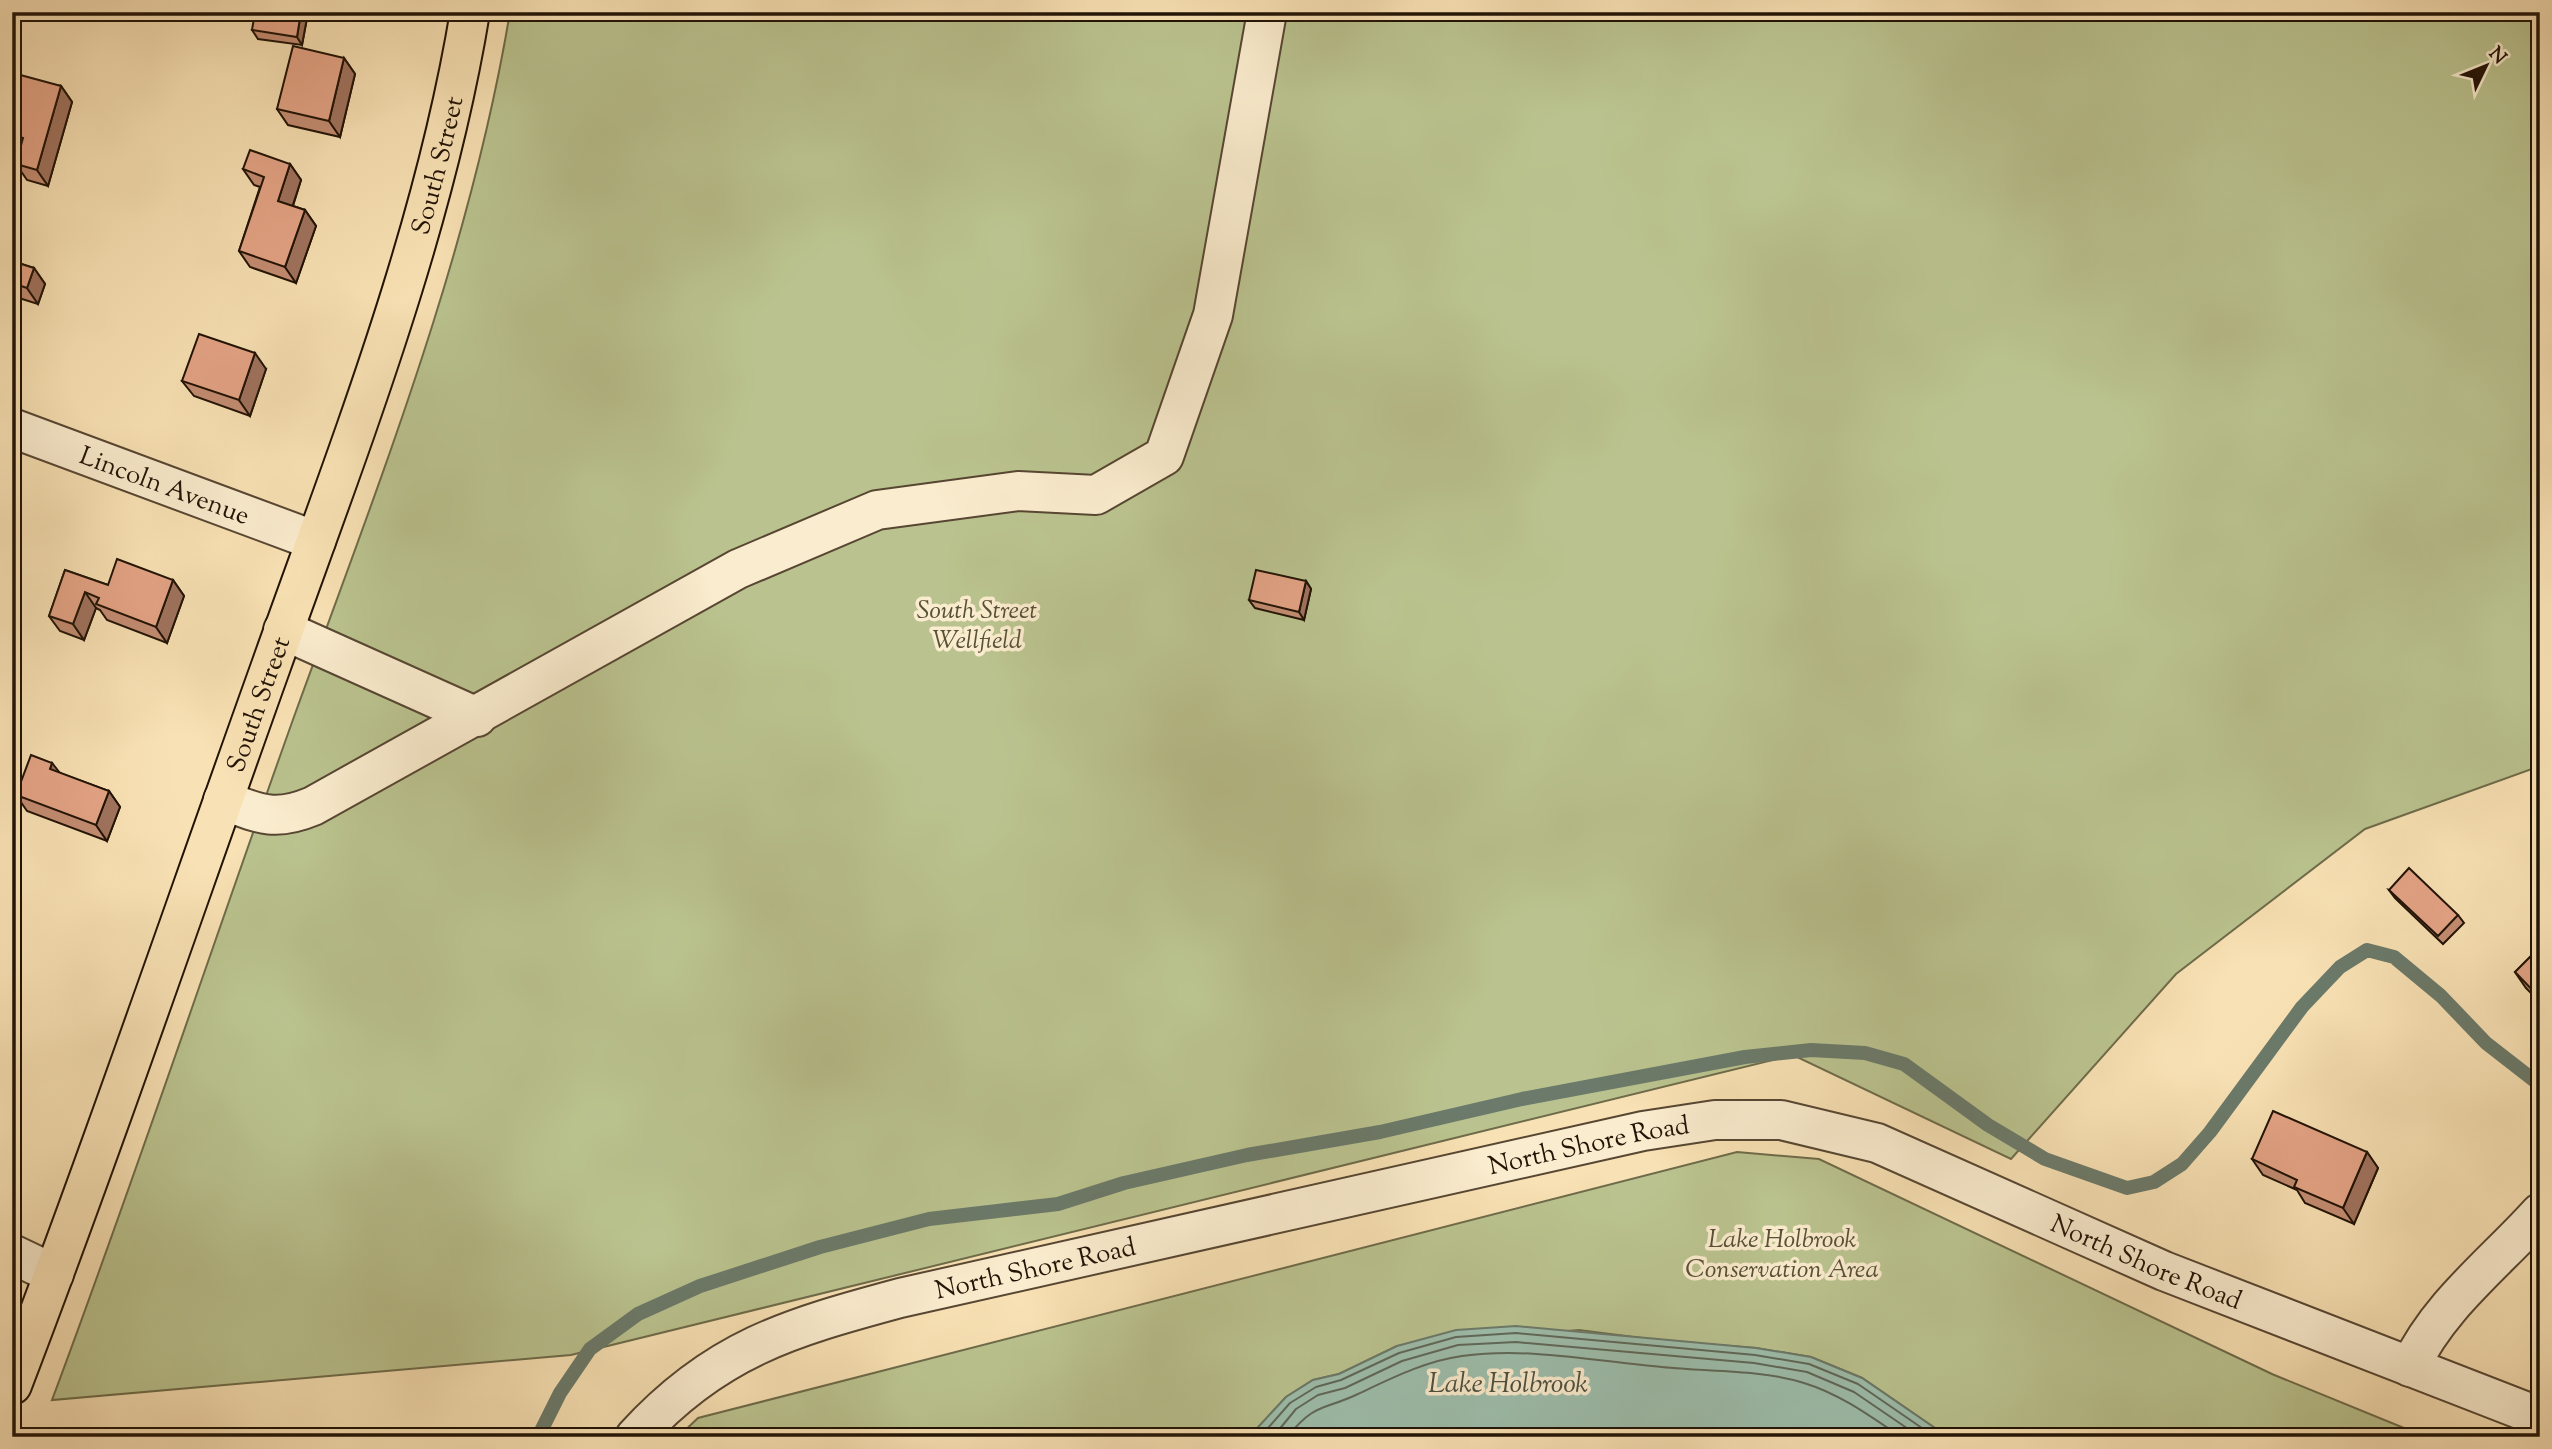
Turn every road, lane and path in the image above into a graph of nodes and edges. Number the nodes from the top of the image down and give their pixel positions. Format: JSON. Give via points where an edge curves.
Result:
{"nodes":[{"id":1,"x":470,"y":12,"type":"edge"},
{"id":2,"x":1267,"y":12,"type":"edge"},
{"id":3,"x":12,"y":428,"type":"edge"},
{"id":4,"x":316,"y":541,"type":"junction"},
{"id":5,"x":283,"y":630,"type":"junction"},
{"id":6,"x":477,"y":717,"type":"junction"},
{"id":7,"x":223,"y":800,"type":"junction"},
{"id":8,"x":2540,"y":1213,"type":"edge"},
{"id":9,"x":12,"y":1254,"type":"edge"},
{"id":10,"x":54,"y":1274,"type":"junction"},
{"id":11,"x":2410,"y":1367,"type":"junction"},
{"id":12,"x":12,"y":1385,"type":"edge"},
{"id":13,"x":2540,"y":1417,"type":"edge"},
{"id":14,"x":635,"y":1437,"type":"edge"}],
"edges":[{"from":1,"to":4,"type":"main road","name":"South Street","via":[[424,217]]},
{"from":2,"to":6,"type":"street","via":[[1213,315],[1164,456],[1096,495],[1018,491],[877,510],[738,569]]},
{"from":3,"to":4,"type":"street","name":"Lincoln Avenue"},
{"from":4,"to":5,"type":"main road","name":"South Street"},
{"from":5,"to":6,"type":"street"},
{"from":5,"to":7,"type":"main road","name":"South Street"},
{"from":6,"to":7,"type":"street","via":[[330,799],[292,815],[265,816]]},
{"from":7,"to":10,"type":"main road","name":"South Street"},
{"from":8,"to":11,"type":"street","via":[[2444,1313]]},
{"from":9,"to":10,"type":"street"},
{"from":10,"to":12,"type":"main road","name":"South Street"},
{"from":11,"to":13,"type":"street","name":"North Shore Road"},
{"from":11,"to":14,"type":"street","name":"North Shore Road","via":[[2164,1271],[1877,1143],[1814,1126],[1746,1118],[1643,1131],[818,1320],[761,1341],[712,1368],[671,1399]]}]}
